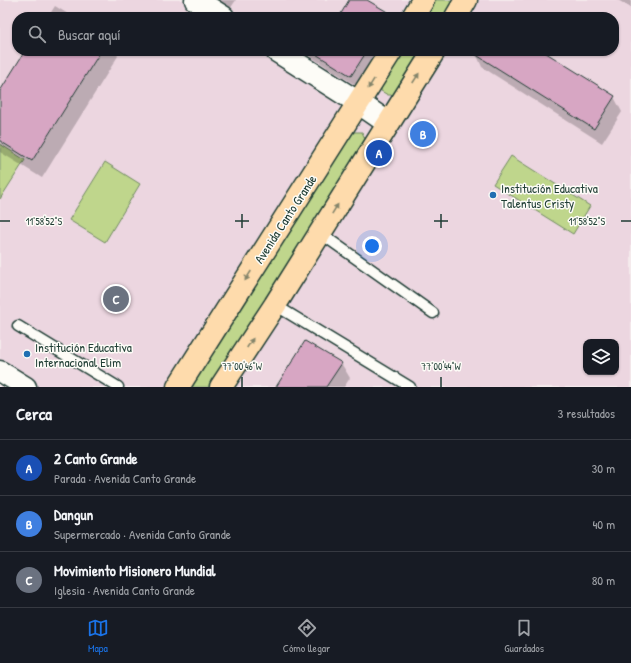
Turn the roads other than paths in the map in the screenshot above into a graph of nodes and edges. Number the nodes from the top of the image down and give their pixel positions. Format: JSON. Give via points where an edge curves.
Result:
{"nodes":[{"id":1,"x":196,"y":0,"type":"edge"},
{"id":2,"x":423,"y":0,"type":"edge"},
{"id":3,"x":466,"y":0,"type":"edge"},
{"id":4,"x":215,"y":12,"type":"edge"},
{"id":5,"x":416,"y":12,"type":"edge"},
{"id":6,"x":459,"y":12,"type":"edge"},
{"id":7,"x":285,"y":56,"type":"edge"},
{"id":8,"x":389,"y":56,"type":"edge"},
{"id":9,"x":431,"y":56,"type":"edge"},
{"id":10,"x":359,"y":103,"type":"junction"},
{"id":11,"x":388,"y":123,"type":"junction"},
{"id":12,"x":320,"y":233,"type":"junction"},
{"id":13,"x":275,"y":305,"type":"junction"},
{"id":14,"x":433,"y":313,"type":"dead end"},
{"id":15,"x":18,"y":326,"type":"dead end"},
{"id":16,"x":0,"y":371,"type":"edge"},
{"id":17,"x":26,"y":387,"type":"edge"},
{"id":18,"x":118,"y":387,"type":"edge"},
{"id":19,"x":178,"y":387,"type":"edge"},
{"id":20,"x":221,"y":387,"type":"edge"},
{"id":21,"x":410,"y":387,"type":"edge"}],
"edges":[{"from":1,"to":4,"type":"street"},
{"from":2,"to":5,"type":"main road"},
{"from":3,"to":6,"type":"main road"},
{"from":7,"to":10,"type":"street"},
{"from":8,"to":10,"type":"main road","name":"Avenida Canto Grande","one_way":true},
{"from":11,"to":9,"type":"main road","one_way":true},
{"from":10,"to":11,"type":"street"},
{"from":10,"to":19,"type":"main road","name":"Avenida Canto Grande","one_way":true},
{"from":12,"to":11,"type":"main road","one_way":true},
{"from":12,"to":13,"type":"main road"},
{"from":12,"to":14,"type":"lane"},
{"from":20,"to":13,"type":"main road","one_way":true},
{"from":13,"to":21,"type":"lane"},
{"from":15,"to":18,"type":"lane"},
{"from":16,"to":17,"type":"street"}]}
